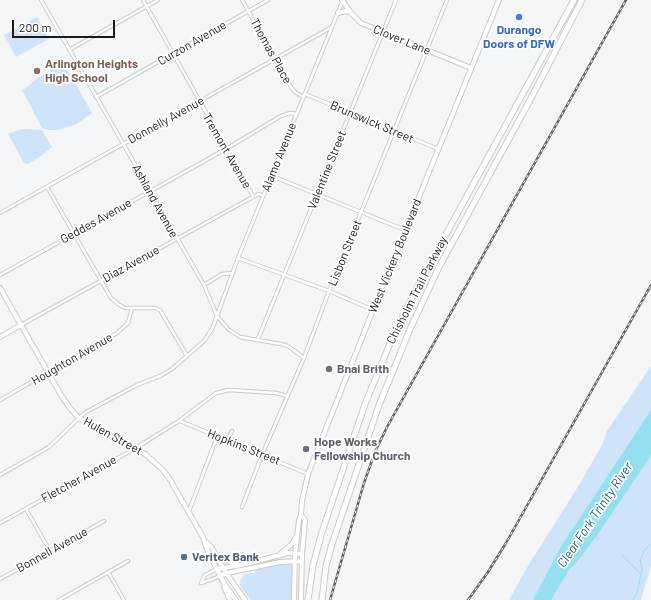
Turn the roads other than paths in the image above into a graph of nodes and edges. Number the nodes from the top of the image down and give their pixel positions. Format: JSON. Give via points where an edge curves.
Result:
{"nodes":[{"id":1,"x":46,"y":0,"type":"edge"},
{"id":2,"x":143,"y":0,"type":"edge"},
{"id":3,"x":158,"y":0,"type":"edge"},
{"id":4,"x":242,"y":0,"type":"edge"},
{"id":5,"x":268,"y":0,"type":"edge"},
{"id":6,"x":343,"y":0,"type":"edge"},
{"id":7,"x":396,"y":0,"type":"edge"},
{"id":8,"x":447,"y":0,"type":"edge"},
{"id":9,"x":499,"y":0,"type":"edge"},
{"id":10,"x":574,"y":0,"type":"edge"},
{"id":11,"x":582,"y":0,"type":"edge"},
{"id":12,"x":42,"y":1,"type":"edge"},
{"id":13,"x":146,"y":6,"type":"junction"},
{"id":14,"x":248,"y":11,"type":"junction"},
{"id":15,"x":338,"y":12,"type":"junction"},
{"id":16,"x":350,"y":12,"type":"junction"},
{"id":17,"x":332,"y":27,"type":"junction"},
{"id":18,"x":383,"y":32,"type":"junction"},
{"id":19,"x":69,"y":50,"type":"junction"},
{"id":20,"x":427,"y":50,"type":"junction"},
{"id":21,"x":173,"y":54,"type":"junction"},
{"id":22,"x":275,"y":58,"type":"junction"},
{"id":23,"x":471,"y":68,"type":"junction"},
{"id":24,"x":305,"y":96,"type":"junction"},
{"id":25,"x":96,"y":97,"type":"junction"},
{"id":26,"x":199,"y":101,"type":"junction"},
{"id":27,"x":350,"y":113,"type":"junction"},
{"id":28,"x":297,"y":114,"type":"junction"},
{"id":29,"x":394,"y":131,"type":"junction"},
{"id":30,"x":123,"y":144,"type":"junction"},
{"id":31,"x":226,"y":148,"type":"junction"},
{"id":32,"x":438,"y":150,"type":"junction"},
{"id":33,"x":272,"y":176,"type":"junction"},
{"id":34,"x":47,"y":187,"type":"junction"},
{"id":35,"x":149,"y":191,"type":"junction"},
{"id":36,"x":317,"y":194,"type":"junction"},
{"id":37,"x":263,"y":196,"type":"junction"},
{"id":38,"x":254,"y":197,"type":"junction"},
{"id":39,"x":361,"y":212,"type":"junction"},
{"id":40,"x":0,"y":213,"type":"edge"},
{"id":41,"x":405,"y":230,"type":"junction"},
{"id":42,"x":73,"y":234,"type":"junction"},
{"id":43,"x":176,"y":239,"type":"junction"},
{"id":44,"x":238,"y":258,"type":"junction"},
{"id":45,"x":233,"y":273,"type":"junction"},
{"id":46,"x":0,"y":275,"type":"edge"},
{"id":47,"x":284,"y":275,"type":"junction"},
{"id":48,"x":100,"y":281,"type":"junction"},
{"id":49,"x":204,"y":285,"type":"junction"},
{"id":50,"x":0,"y":288,"type":"edge"},
{"id":51,"x":329,"y":291,"type":"junction"},
{"id":52,"x":132,"y":308,"type":"junction"},
{"id":53,"x":372,"y":310,"type":"junction"},
{"id":54,"x":217,"y":316,"type":"junction"},
{"id":55,"x":21,"y":325,"type":"junction"},
{"id":56,"x":0,"y":337,"type":"edge"},
{"id":57,"x":258,"y":339,"type":"junction"},
{"id":58,"x":187,"y":356,"type":"junction"},
{"id":59,"x":304,"y":358,"type":"junction"},
{"id":60,"x":48,"y":372,"type":"junction"},
{"id":61,"x":287,"y":396,"type":"junction"},
{"id":62,"x":0,"y":400,"type":"edge"},
{"id":63,"x":79,"y":418,"type":"junction"},
{"id":64,"x":179,"y":421,"type":"junction"},
{"id":65,"x":232,"y":431,"type":"dead end"},
{"id":66,"x":218,"y":437,"type":"junction"},
{"id":67,"x":227,"y":441,"type":"junction"},
{"id":68,"x":136,"y":448,"type":"junction"},
{"id":69,"x":262,"y":455,"type":"junction"},
{"id":70,"x":308,"y":474,"type":"junction"},
{"id":71,"x":0,"y":475,"type":"edge"},
{"id":72,"x":242,"y":506,"type":"dead end"},
{"id":73,"x":26,"y":509,"type":"junction"},
{"id":74,"x":188,"y":512,"type":"junction"},
{"id":75,"x":301,"y":515,"type":"junction"},
{"id":76,"x":104,"y":521,"type":"dead end"},
{"id":77,"x":0,"y":523,"type":"edge"},
{"id":78,"x":297,"y":534,"type":"junction"},
{"id":79,"x":204,"y":540,"type":"junction"},
{"id":80,"x":50,"y":551,"type":"junction"},
{"id":81,"x":215,"y":554,"type":"junction"},
{"id":82,"x":296,"y":554,"type":"junction"},
{"id":83,"x":302,"y":554,"type":"junction"},
{"id":84,"x":277,"y":556,"type":"junction"},
{"id":85,"x":295,"y":560,"type":"junction"},
{"id":86,"x":128,"y":561,"type":"dead end"},
{"id":87,"x":302,"y":561,"type":"junction"},
{"id":88,"x":242,"y":565,"type":"junction"},
{"id":89,"x":223,"y":568,"type":"junction"},
{"id":90,"x":217,"y":569,"type":"junction"},
{"id":91,"x":108,"y":572,"type":"junction"},
{"id":92,"x":226,"y":573,"type":"junction"},
{"id":93,"x":221,"y":575,"type":"junction"},
{"id":94,"x":0,"y":580,"type":"edge"},
{"id":95,"x":58,"y":600,"type":"edge"},
{"id":96,"x":124,"y":600,"type":"edge"},
{"id":97,"x":230,"y":600,"type":"edge"},
{"id":98,"x":236,"y":600,"type":"edge"},
{"id":99,"x":245,"y":600,"type":"edge"},
{"id":100,"x":294,"y":600,"type":"edge"},
{"id":101,"x":301,"y":600,"type":"edge"},
{"id":102,"x":308,"y":600,"type":"edge"},
{"id":103,"x":322,"y":600,"type":"edge"}],
"edges":[{"from":1,"to":12,"type":"street"},
{"from":2,"to":13,"type":"street","name":"Tremont Avenue"},
{"from":3,"to":13,"type":"street"},
{"from":4,"to":14,"type":"street","name":"Thomas Place"},
{"from":5,"to":14,"type":"street","name":"Curzon Avenue"},
{"from":6,"to":15,"type":"street","name":"Alamo Avenue"},
{"from":6,"to":16,"type":"main road","name":"Clover Lane"},
{"from":7,"to":18,"type":"street","name":"Valentine Street"},
{"from":8,"to":20,"type":"street","name":"Lisbon Street"},
{"from":9,"to":23,"type":"main road","name":"West Vickery Boulevard"},
{"from":10,"to":102,"type":"highway","name":"Chisholm Trail Parkway","via":[[394,334],[365,404],[319,543]]},
{"from":11,"to":103,"type":"highway","name":"Chisholm Trail Parkway","via":[[425,296],[400,353],[364,448],[332,544],[324,577]]},
{"from":12,"to":19,"type":"street","name":"Ashland Avenue"},
{"from":13,"to":19,"type":"street"},
{"from":13,"to":21,"type":"street","name":"Tremont Avenue"},
{"from":14,"to":21,"type":"street","name":"Curzon Avenue"},
{"from":14,"to":22,"type":"street","name":"Thomas Place"},
{"from":15,"to":16,"type":"main road"},
{"from":15,"to":17,"type":"street","name":"Alamo Avenue"},
{"from":16,"to":18,"type":"main road","name":"Clover Lane","via":[[361,23]]},
{"from":17,"to":22,"type":"street","name":"Donnelly Avenue"},
{"from":17,"to":24,"type":"street","name":"Alamo Avenue"},
{"from":18,"to":20,"type":"main road","name":"Clover Lane"},
{"from":18,"to":27,"type":"street","name":"Valentine Street"},
{"from":19,"to":25,"type":"street","name":"Ashland Avenue"},
{"from":20,"to":23,"type":"main road","name":"Clover Lane"},
{"from":20,"to":29,"type":"street","name":"Lisbon Street"},
{"from":21,"to":25,"type":"street","name":"Curzon Avenue"},
{"from":21,"to":26,"type":"street","name":"Tremont Avenue"},
{"from":22,"to":24,"type":"street","name":"Thomas Place","via":[[296,93]]},
{"from":22,"to":26,"type":"street","name":"Donnelly Avenue"},
{"from":23,"to":32,"type":"main road","name":"West Vickery Boulevard"},
{"from":24,"to":27,"type":"street","name":"Brunswick Street"},
{"from":24,"to":28,"type":"street","name":"Alamo Avenue"},
{"from":25,"to":30,"type":"street","name":"Ashland Avenue"},
{"from":26,"to":30,"type":"street","name":"Donnelly Avenue"},
{"from":26,"to":31,"type":"street","name":"Tremont Avenue"},
{"from":27,"to":29,"type":"street","name":"Brunswick Street"},
{"from":27,"to":36,"type":"street","name":"Valentine Street"},
{"from":28,"to":31,"type":"street","name":"Geddes Avenue","via":[[286,113]]},
{"from":28,"to":33,"type":"street","name":"Alamo Avenue"},
{"from":29,"to":32,"type":"street","name":"Brunswick Street"},
{"from":29,"to":39,"type":"street","name":"Lisbon Street"},
{"from":30,"to":34,"type":"street","name":"Donnelly Avenue"},
{"from":30,"to":35,"type":"street","name":"Ashland Avenue"},
{"from":31,"to":35,"type":"street","name":"Geddes Avenue"},
{"from":31,"to":38,"type":"street","name":"Tremont Avenue"},
{"from":32,"to":41,"type":"main road","name":"West Vickery Boulevard"},
{"from":33,"to":36,"type":"street"},
{"from":33,"to":37,"type":"street","name":"Alamo Avenue"},
{"from":34,"to":40,"type":"street","name":"Donnelly Avenue"},
{"from":34,"to":42,"type":"street"},
{"from":35,"to":42,"type":"street","name":"Geddes Avenue"},
{"from":35,"to":43,"type":"street","name":"Ashland Avenue"},
{"from":36,"to":39,"type":"street"},
{"from":36,"to":47,"type":"street","name":"Valentine Street"},
{"from":37,"to":38,"type":"street","name":"Diaz Avenue","via":[[259,194]]},
{"from":37,"to":44,"type":"street","name":"Alamo Avenue"},
{"from":38,"to":43,"type":"street","name":"Diaz Avenue"},
{"from":39,"to":41,"type":"street"},
{"from":39,"to":51,"type":"street","name":"Lisbon Street"},
{"from":41,"to":53,"type":"main road","name":"West Vickery Boulevard"},
{"from":42,"to":46,"type":"street","name":"Geddes Avenue"},
{"from":42,"to":48,"type":"street"},
{"from":43,"to":48,"type":"street","name":"Diaz Avenue"},
{"from":43,"to":49,"type":"street","name":"Ashland Avenue"},
{"from":44,"to":45,"type":"street","name":"Alamo Avenue"},
{"from":44,"to":47,"type":"street"},
{"from":45,"to":49,"type":"street","via":[[222,274]]},
{"from":45,"to":54,"type":"street","name":"Alamo Avenue"},
{"from":47,"to":51,"type":"street"},
{"from":47,"to":57,"type":"street","name":"Valentine Street"},
{"from":48,"to":52,"type":"street","via":[[114,301],[122,307]]},
{"from":48,"to":55,"type":"street","name":"Diaz Avenue"},
{"from":49,"to":54,"type":"street","name":"Ashland Avenue"},
{"from":50,"to":55,"type":"main road","name":"Hulen Street"},
{"from":51,"to":53,"type":"street"},
{"from":51,"to":59,"type":"street","name":"Lisbon Street"},
{"from":52,"to":58,"type":"street","via":[[160,310]]},
{"from":52,"to":60,"type":"street","name":"Houghton Avenue","via":[[128,323],[117,333]]},
{"from":53,"to":70,"type":"main road","name":"West Vickery Boulevard"},
{"from":54,"to":57,"type":"street","name":"Ashland Avenue","via":[[235,334],[247,339]]},
{"from":54,"to":58,"type":"street","name":"Alamo Avenue","via":[[205,340]]},
{"from":55,"to":56,"type":"main road","name":"Diaz Avenue"},
{"from":55,"to":60,"type":"main road","name":"Hulen Street"},
{"from":57,"to":59,"type":"street","name":"Ashland Avenue","via":[[288,346]]},
{"from":58,"to":63,"type":"street","name":"Alamo Avenue","via":[[166,372],[136,384]]},
{"from":59,"to":61,"type":"street","name":"Lisbon Street"},
{"from":60,"to":62,"type":"street","name":"Houghton Avenue"},
{"from":60,"to":63,"type":"main road","name":"Hulen Street","via":[[69,407]]},
{"from":61,"to":64,"type":"street","name":"Fletcher Avenue","via":[[266,392],[222,390]]},
{"from":61,"to":69,"type":"street","name":"Lisbon Street"},
{"from":63,"to":68,"type":"main road","name":"Hulen Street"},
{"from":63,"to":71,"type":"street","name":"Alamo Avenue","via":[[50,447]]},
{"from":64,"to":66,"type":"street","name":"Hopkins Street"},
{"from":64,"to":68,"type":"street","name":"Fletcher Avenue"},
{"from":65,"to":67,"type":"street"},
{"from":66,"to":67,"type":"street","name":"Hopkins Street"},
{"from":66,"to":74,"type":"street"},
{"from":67,"to":69,"type":"street","name":"Hopkins Street"},
{"from":68,"to":73,"type":"street","name":"Fletcher Avenue"},
{"from":68,"to":74,"type":"main road","name":"Hulen Street","via":[[162,469]]},
{"from":69,"to":70,"type":"street","name":"Hopkins Street"},
{"from":69,"to":72,"type":"street","name":"Lisbon Street"},
{"from":70,"to":75,"type":"main road","name":"West Vickery Boulevard"},
{"from":73,"to":77,"type":"street","name":"Fletcher Avenue"},
{"from":73,"to":80,"type":"street"},
{"from":74,"to":79,"type":"main road","name":"Hulen Street"},
{"from":75,"to":78,"type":"main road","name":"West Vickery Boulevard"},
{"from":75,"to":83,"type":"main road","name":"West Vickery Boulevard","via":[[305,520]]},
{"from":76,"to":80,"type":"street","name":"Bonnell Avenue"},
{"from":78,"to":82,"type":"main road","name":"West Vickery Boulevard"},
{"from":78,"to":84,"type":"main road","via":[[292,544]]},
{"from":79,"to":81,"type":"main road"},
{"from":79,"to":90,"type":"main road"},
{"from":80,"to":94,"type":"street","name":"Bonnell Avenue"},
{"from":81,"to":88,"type":"main road","via":[[226,561]]},
{"from":81,"to":89,"type":"main road"},
{"from":82,"to":83,"type":"main road"},
{"from":82,"to":84,"type":"main road"},
{"from":82,"to":85,"type":"main road","name":"West Vickery Boulevard"},
{"from":83,"to":87,"type":"main road","name":"West Vickery Boulevard"},
{"from":84,"to":88,"type":"main road"},
{"from":85,"to":87,"type":"main road"},
{"from":85,"to":92,"type":"main road"},
{"from":85,"to":100,"type":"main road","name":"West Vickery Boulevard"},
{"from":86,"to":91,"type":"street"},
{"from":87,"to":101,"type":"main road","name":"West Vickery Boulevard"},
{"from":88,"to":89,"type":"main road"},
{"from":89,"to":90,"type":"main road"},
{"from":89,"to":92,"type":"main road"},
{"from":90,"to":93,"type":"main road"},
{"from":90,"to":93,"type":"street","via":[[205,575],[201,583]]},
{"from":91,"to":95,"type":"street"},
{"from":91,"to":96,"type":"street"},
{"from":92,"to":93,"type":"main road"},
{"from":92,"to":99,"type":"main road"},
{"from":93,"to":97,"type":"main road"},
{"from":93,"to":98,"type":"main road"}]}
